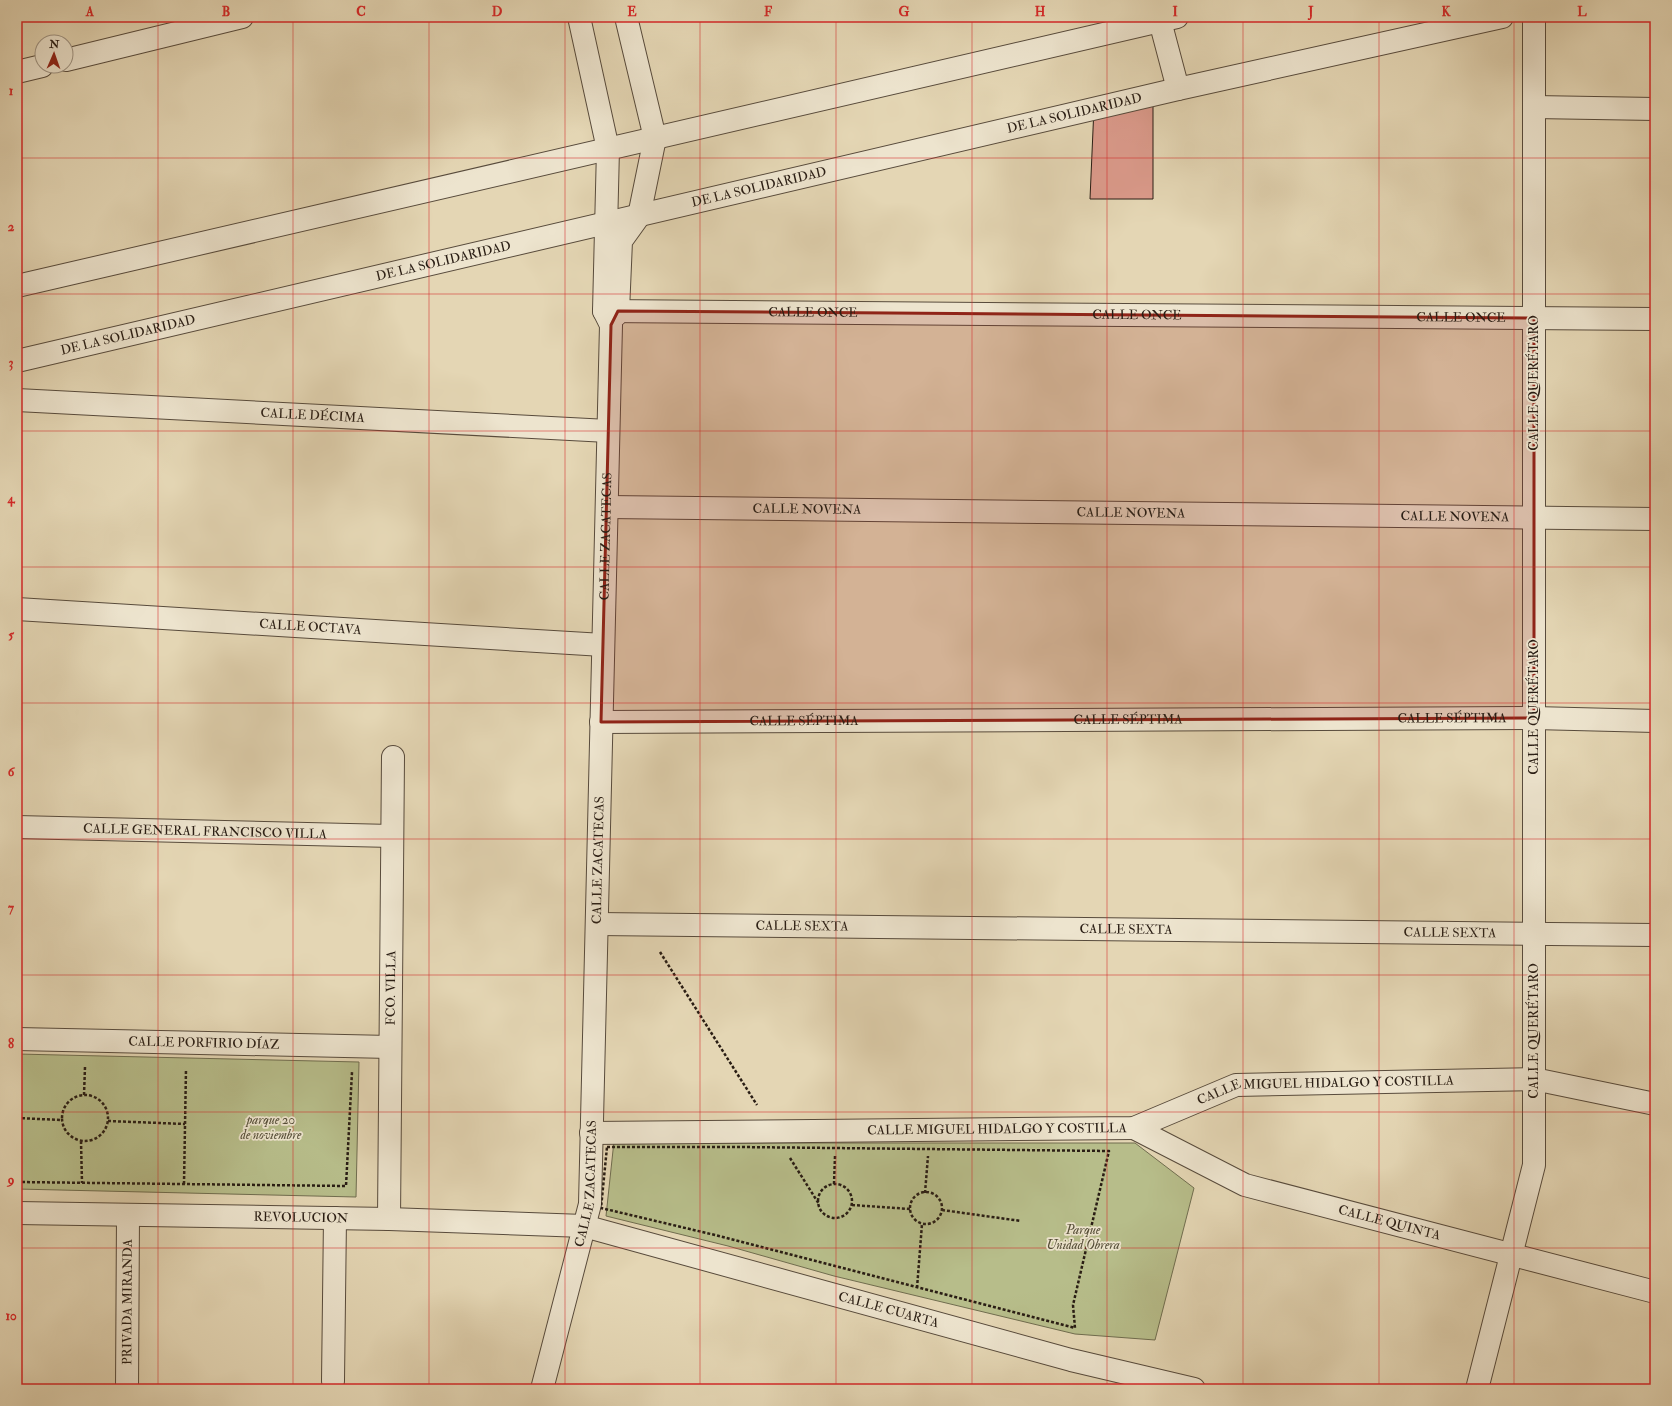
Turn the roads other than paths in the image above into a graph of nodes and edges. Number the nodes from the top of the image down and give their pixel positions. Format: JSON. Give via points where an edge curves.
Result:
{"nodes":[{"id":1,"x":242,"y":17,"type":"edge"},
{"id":2,"x":579,"y":17,"type":"edge"},
{"id":3,"x":626,"y":17,"type":"edge"},
{"id":4,"x":1502,"y":17,"type":"edge"},
{"id":5,"x":1534,"y":17,"type":"edge"},
{"id":6,"x":1169,"y":19,"type":"edge"},
{"id":7,"x":74,"y":58,"type":"edge"},
{"id":8,"x":34,"y":68,"type":"edge"},
{"id":9,"x":17,"y":72,"type":"edge"},
{"id":10,"x":1178,"y":89,"type":"junction"},
{"id":11,"x":1534,"y":107,"type":"junction"},
{"id":12,"x":1655,"y":109,"type":"edge"},
{"id":13,"x":655,"y":138,"type":"junction"},
{"id":14,"x":608,"y":149,"type":"junction"},
{"id":15,"x":639,"y":216,"type":"junction"},
{"id":16,"x":605,"y":224,"type":"junction"},
{"id":17,"x":17,"y":286,"type":"edge"},
{"id":18,"x":611,"y":315,"type":"junction"},
{"id":19,"x":1534,"y":318,"type":"junction"},
{"id":20,"x":1655,"y":319,"type":"edge"},
{"id":21,"x":17,"y":361,"type":"edge"},
{"id":22,"x":17,"y":400,"type":"edge"},
{"id":23,"x":608,"y":431,"type":"junction"},
{"id":24,"x":607,"y":507,"type":"junction"},
{"id":25,"x":1534,"y":516,"type":"junction"},
{"id":26,"x":1655,"y":519,"type":"edge"},
{"id":27,"x":17,"y":609,"type":"edge"},
{"id":28,"x":603,"y":645,"type":"junction"},
{"id":29,"x":1534,"y":718,"type":"junction"},
{"id":30,"x":1655,"y":721,"type":"edge"},
{"id":31,"x":601,"y":722,"type":"junction"},
{"id":32,"x":394,"y":757,"type":"dead end"},
{"id":33,"x":17,"y":827,"type":"edge"},
{"id":34,"x":392,"y":836,"type":"junction"},
{"id":35,"x":597,"y":924,"type":"junction"},
{"id":36,"x":1534,"y":933,"type":"junction"},
{"id":37,"x":1655,"y":935,"type":"edge"},
{"id":38,"x":17,"y":1038,"type":"edge"},
{"id":39,"x":390,"y":1047,"type":"junction"},
{"id":40,"x":1534,"y":1079,"type":"junction"},
{"id":41,"x":1655,"y":1104,"type":"edge"},
{"id":42,"x":1134,"y":1128,"type":"junction"},
{"id":43,"x":592,"y":1134,"type":"junction"},
{"id":44,"x":17,"y":1214,"type":"edge"},
{"id":45,"x":128,"y":1215,"type":"junction"},
{"id":46,"x":335,"y":1218,"type":"junction"},
{"id":47,"x":389,"y":1219,"type":"junction"},
{"id":48,"x":584,"y":1226,"type":"junction"},
{"id":49,"x":1511,"y":1255,"type":"junction"},
{"id":50,"x":1655,"y":1292,"type":"edge"},
{"id":51,"x":333,"y":1382,"type":"dead end"},
{"id":52,"x":127,"y":1389,"type":"edge"},
{"id":53,"x":542,"y":1389,"type":"edge"},
{"id":54,"x":1194,"y":1389,"type":"edge"},
{"id":55,"x":1478,"y":1389,"type":"edge"}],
"edges":[{"from":1,"to":7,"type":"street"},
{"from":2,"to":14,"type":"street","name":"CALLE ZACATECAS"},
{"from":3,"to":13,"type":"street","name":"CALLE ZACATECAS"},
{"from":4,"to":10,"type":"street","name":"DE LA SOLIDARIDAD"},
{"from":5,"to":11,"type":"street","name":"CALLE QUERÉTARO"},
{"from":6,"to":10,"type":"street"},
{"from":6,"to":13,"type":"street"},
{"from":8,"to":9,"type":"street"},
{"from":10,"to":15,"type":"street","name":"DE LA SOLIDARIDAD"},
{"from":11,"to":12,"type":"street"},
{"from":11,"to":19,"type":"street","name":"CALLE QUERÉTARO"},
{"from":13,"to":14,"type":"street"},
{"from":13,"to":15,"type":"street","name":"CALLE ZACATECAS"},
{"from":14,"to":16,"type":"street","name":"CALLE ZACATECAS"},
{"from":14,"to":17,"type":"street"},
{"from":15,"to":16,"type":"street","name":"DE LA SOLIDARIDAD"},
{"from":15,"to":18,"type":"street","name":"CALLE ZACATECAS","via":[[621,241]]},
{"from":16,"to":18,"type":"street","name":"CALLE ZACATECAS"},
{"from":16,"to":21,"type":"street","name":"DE LA SOLIDARIDAD"},
{"from":18,"to":19,"type":"street","name":"CALLE ONCE"},
{"from":18,"to":23,"type":"street","name":"CALLE ZACATECAS"},
{"from":19,"to":20,"type":"street","name":"CALLE ONCE"},
{"from":19,"to":25,"type":"street","name":"CALLE QUERÉTARO"},
{"from":22,"to":23,"type":"street","name":"CALLE DÉCIMA"},
{"from":23,"to":24,"type":"street","name":"CALLE ZACATECAS"},
{"from":24,"to":25,"type":"street","name":"CALLE NOVENA"},
{"from":24,"to":28,"type":"street","name":"CALLE ZACATECAS"},
{"from":25,"to":26,"type":"street","name":"CALLE NOVENA"},
{"from":25,"to":29,"type":"street","name":"CALLE QUERÉTARO"},
{"from":27,"to":28,"type":"street","name":"CALLE OCTAVA"},
{"from":28,"to":31,"type":"street","name":"CALLE ZACATECAS"},
{"from":29,"to":30,"type":"street","name":"CALLE SÉPTIMA"},
{"from":29,"to":31,"type":"street","name":"CALLE SÉPTIMA"},
{"from":29,"to":36,"type":"street","name":"CALLE QUERÉTARO"},
{"from":31,"to":35,"type":"street","name":"CALLE ZACATECAS"},
{"from":32,"to":34,"type":"street","name":"FCO. VILLA"},
{"from":33,"to":34,"type":"street","name":"CALLE GENERAL FRANCISCO VILLA"},
{"from":34,"to":39,"type":"street","name":"FCO. VILLA"},
{"from":35,"to":36,"type":"street","name":"CALLE SEXTA"},
{"from":35,"to":43,"type":"street","name":"CALLE ZACATECAS"},
{"from":36,"to":37,"type":"street","name":"CALLE SEXTA"},
{"from":36,"to":40,"type":"street","name":"CALLE QUERÉTARO"},
{"from":38,"to":39,"type":"street","name":"CALLE PORFIRIO DÍAZ"},
{"from":39,"to":47,"type":"street","name":"FCO. VILLA"},
{"from":40,"to":41,"type":"street","name":"CALLE MIGUEL HIDALGO Y COSTILLA"},
{"from":40,"to":42,"type":"street","name":"CALLE MIGUEL HIDALGO Y COSTILLA","via":[[1236,1085]]},
{"from":40,"to":49,"type":"street","name":"CALLE QUERÉTARO","via":[[1534,1165]]},
{"from":42,"to":43,"type":"street","name":"CALLE MIGUEL HIDALGO Y COSTILLA"},
{"from":42,"to":49,"type":"street","name":"CALLE QUINTA","via":[[1245,1186]]},
{"from":43,"to":48,"type":"street","name":"CALLE ZACATECAS","via":[[590,1204]]},
{"from":44,"to":45,"type":"street","name":"REVOLUCION"},
{"from":45,"to":46,"type":"street","name":"REVOLUCION"},
{"from":45,"to":52,"type":"street","name":"PRIVADA MIRANDA"},
{"from":46,"to":47,"type":"street","name":"REVOLUCION"},
{"from":46,"to":51,"type":"street"},
{"from":47,"to":48,"type":"street","name":"REVOLUCION"},
{"from":48,"to":53,"type":"street","name":"CALLE ZACATECAS"},
{"from":48,"to":54,"type":"street","name":"CALLE CUARTA","via":[[1071,1360]]},
{"from":49,"to":50,"type":"street","name":"CALLE QUINTA"},
{"from":49,"to":55,"type":"street","name":"CALLE QUERÉTARO"}]}
